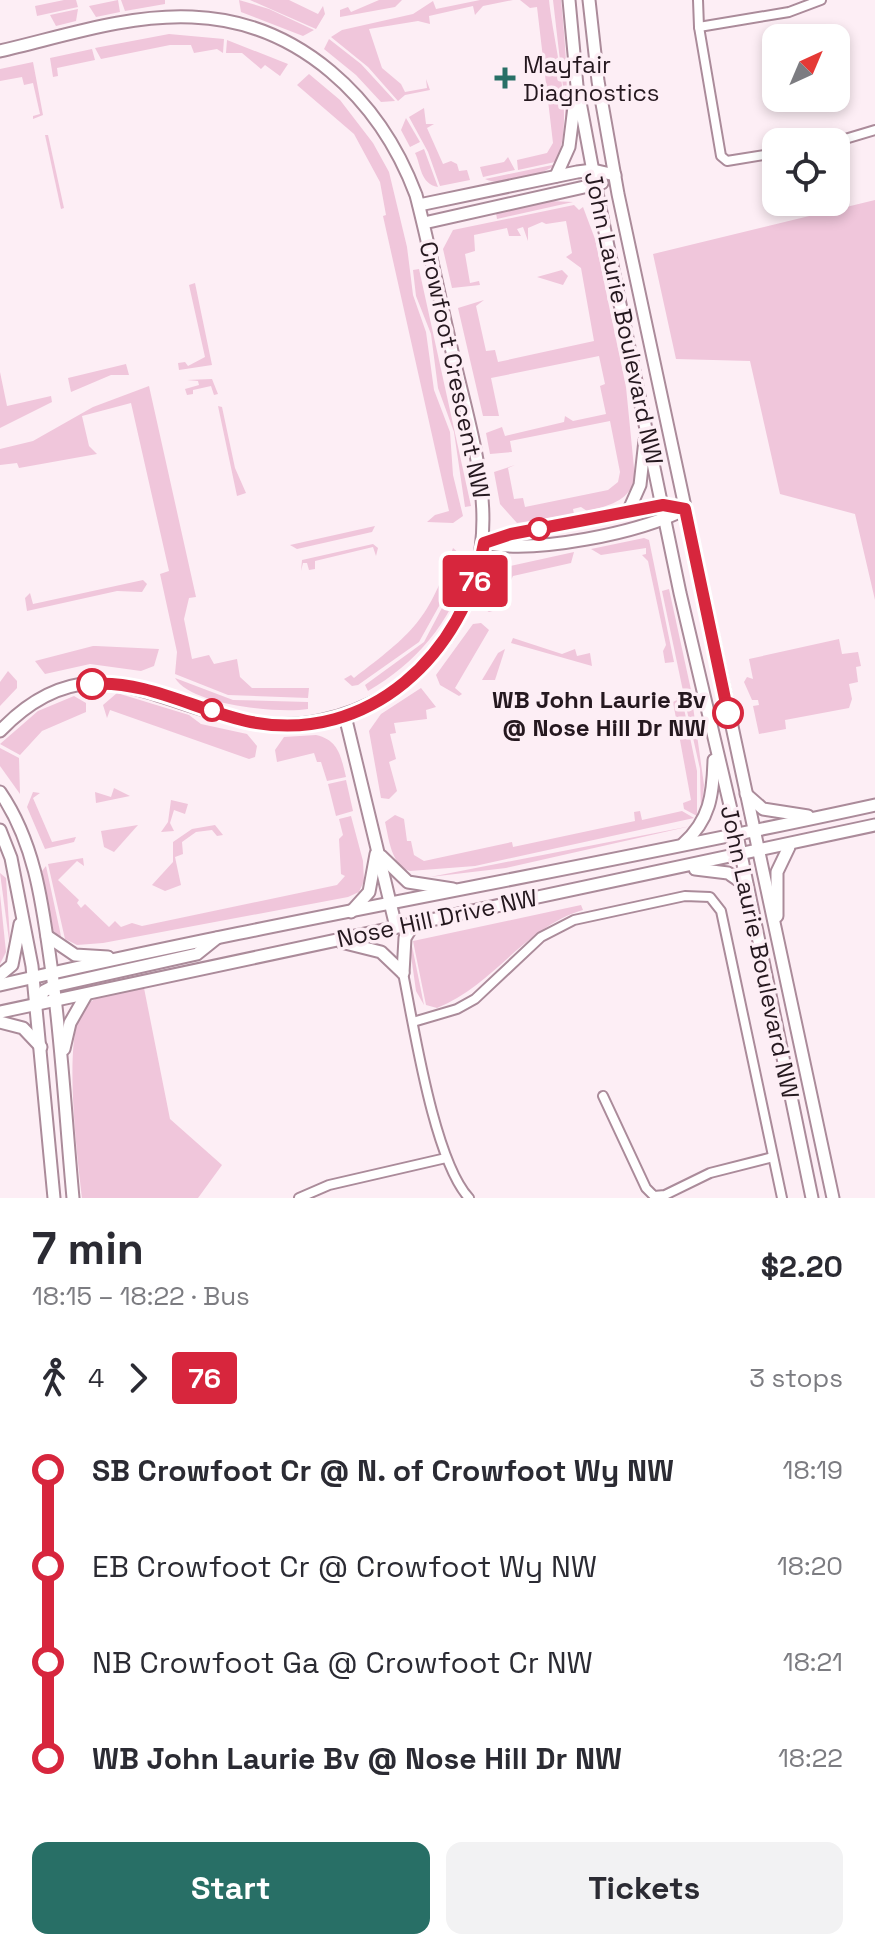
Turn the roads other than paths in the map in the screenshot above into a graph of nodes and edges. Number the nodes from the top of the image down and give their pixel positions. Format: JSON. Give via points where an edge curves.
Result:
{"nodes":[{"id":1,"x":569,"y":0,"type":"edge"},
{"id":2,"x":589,"y":0,"type":"edge"},
{"id":3,"x":698,"y":0,"type":"edge"},
{"id":4,"x":821,"y":0,"type":"edge"},
{"id":5,"x":699,"y":27,"type":"junction"},
{"id":6,"x":0,"y":51,"type":"edge"},
{"id":7,"x":577,"y":86,"type":"junction"},
{"id":8,"x":875,"y":130,"type":"edge"},
{"id":9,"x":850,"y":138,"type":"edge"},
{"id":10,"x":762,"y":155,"type":"edge"},
{"id":11,"x":593,"y":170,"type":"junction"},
{"id":12,"x":615,"y":175,"type":"junction"},
{"id":13,"x":556,"y":176,"type":"junction"},
{"id":14,"x":596,"y":186,"type":"junction"},
{"id":15,"x":419,"y":205,"type":"junction"},
{"id":16,"x":424,"y":223,"type":"junction"},
{"id":17,"x":646,"y":429,"type":"junction"},
{"id":18,"x":663,"y":505,"type":"junction"},
{"id":19,"x":685,"y":509,"type":"junction"},
{"id":20,"x":628,"y":512,"type":"junction"},
{"id":21,"x":665,"y":519,"type":"junction"},
{"id":22,"x":484,"y":543,"type":"junction"},
{"id":23,"x":345,"y":716,"type":"junction"},
{"id":24,"x":0,"y":731,"type":"edge"},
{"id":25,"x":715,"y":743,"type":"junction"},
{"id":26,"x":0,"y":792,"type":"edge"},
{"id":27,"x":746,"y":794,"type":"junction"},
{"id":28,"x":875,"y":805,"type":"edge"},
{"id":29,"x":821,"y":817,"type":"junction"},
{"id":30,"x":875,"y":825,"type":"edge"},
{"id":31,"x":0,"y":830,"type":"edge"},
{"id":32,"x":753,"y":832,"type":"junction"},
{"id":33,"x":737,"y":835,"type":"junction"},
{"id":34,"x":683,"y":844,"type":"junction"},
{"id":35,"x":789,"y":847,"type":"junction"},
{"id":36,"x":376,"y":849,"type":"junction"},
{"id":37,"x":757,"y":853,"type":"junction"},
{"id":38,"x":741,"y":856,"type":"junction"},
{"id":39,"x":679,"y":868,"type":"junction"},
{"id":40,"x":747,"y":886,"type":"junction"},
{"id":41,"x":460,"y":890,"type":"junction"},
{"id":42,"x":391,"y":906,"type":"junction"},
{"id":43,"x":21,"y":911,"type":"junction"},
{"id":44,"x":351,"y":912,"type":"junction"},
{"id":45,"x":413,"y":925,"type":"junction"},
{"id":46,"x":396,"y":927,"type":"junction"},
{"id":47,"x":47,"y":936,"type":"junction"},
{"id":48,"x":218,"y":937,"type":"junction"},
{"id":49,"x":333,"y":940,"type":"junction"},
{"id":50,"x":779,"y":945,"type":"junction"},
{"id":51,"x":114,"y":958,"type":"junction"},
{"id":52,"x":403,"y":973,"type":"junction"},
{"id":53,"x":0,"y":975,"type":"edge"},
{"id":54,"x":33,"y":978,"type":"junction"},
{"id":55,"x":53,"y":980,"type":"junction"},
{"id":56,"x":0,"y":985,"type":"edge"},
{"id":57,"x":86,"y":995,"type":"junction"},
{"id":58,"x":55,"y":1000,"type":"junction"},
{"id":59,"x":36,"y":1005,"type":"junction"},
{"id":60,"x":0,"y":1012,"type":"edge"},
{"id":61,"x":0,"y":1022,"type":"edge"},
{"id":62,"x":413,"y":1022,"type":"junction"},
{"id":63,"x":41,"y":1047,"type":"junction"},
{"id":64,"x":61,"y":1059,"type":"junction"},
{"id":65,"x":603,"y":1096,"type":"dead end"},
{"id":66,"x":773,"y":1157,"type":"junction"},
{"id":67,"x":446,"y":1158,"type":"junction"},
{"id":68,"x":54,"y":1198,"type":"edge"},
{"id":69,"x":73,"y":1198,"type":"edge"},
{"id":70,"x":299,"y":1198,"type":"edge"},
{"id":71,"x":469,"y":1198,"type":"edge"},
{"id":72,"x":782,"y":1198,"type":"edge"},
{"id":73,"x":812,"y":1198,"type":"edge"},
{"id":74,"x":833,"y":1198,"type":"edge"}],
"edges":[{"from":1,"to":7,"type":"street","name":"John Laurie Boulevard NW"},
{"from":2,"to":12,"type":"street","name":"John Laurie Boulevard NW"},
{"from":3,"to":5,"type":"street"},
{"from":4,"to":5,"type":"street","via":[[789,12]]},
{"from":5,"to":10,"type":"street","via":[[721,156],[727,161]]},
{"from":6,"to":15,"type":"street","name":"Crowfoot Crescent NW","via":[[154,19],[203,18],[268,34],[309,53],[366,104],[394,143]]},
{"from":7,"to":11,"type":"street","name":"John Laurie Boulevard NW"},
{"from":7,"to":13,"type":"street","via":[[569,147]]},
{"from":8,"to":9,"type":"street"},
{"from":11,"to":12,"type":"street"},
{"from":11,"to":13,"type":"street"},
{"from":11,"to":14,"type":"street","name":"John Laurie Boulevard NW"},
{"from":12,"to":14,"type":"street"},
{"from":12,"to":19,"type":"street","name":"John Laurie Boulevard NW"},
{"from":13,"to":15,"type":"street"},
{"from":14,"to":16,"type":"street"},
{"from":14,"to":17,"type":"street","name":"John Laurie Boulevard NW"},
{"from":15,"to":16,"type":"street","name":"Crowfoot Crescent NW"},
{"from":16,"to":22,"type":"street","name":"Crowfoot Crescent NW","via":[[477,466]]},
{"from":17,"to":18,"type":"street","name":"John Laurie Boulevard NW"},
{"from":17,"to":20,"type":"street","via":[[640,485]]},
{"from":18,"to":19,"type":"street"},
{"from":18,"to":20,"type":"street"},
{"from":18,"to":21,"type":"street","name":"John Laurie Boulevard NW"},
{"from":19,"to":21,"type":"street"},
{"from":19,"to":27,"type":"street","name":"John Laurie Boulevard NW"},
{"from":20,"to":22,"type":"street"},
{"from":21,"to":22,"type":"street","via":[[512,549]]},
{"from":21,"to":25,"type":"street","name":"John Laurie Boulevard NW"},
{"from":22,"to":23,"type":"street","name":"Crowfoot Crescent NW","via":[[473,588],[448,637],[398,689]]},
{"from":23,"to":24,"type":"street","name":"Crowfoot Crescent NW","via":[[289,724],[251,722],[112,683],[53,691]]},
{"from":23,"to":36,"type":"street"},
{"from":25,"to":33,"type":"street","name":"John Laurie Boulevard NW"},
{"from":25,"to":34,"type":"street","via":[[713,794],[705,822]]},
{"from":26,"to":47,"type":"street","via":[[32,861]]},
{"from":27,"to":29,"type":"street","via":[[768,811]]},
{"from":27,"to":32,"type":"street","name":"John Laurie Boulevard NW"},
{"from":28,"to":29,"type":"street","name":"Nose Hill Drive NW"},
{"from":29,"to":32,"type":"street","name":"Nose Hill Drive NW"},
{"from":30,"to":35,"type":"street","name":"Nose Hill Drive NW"},
{"from":31,"to":43,"type":"street"},
{"from":32,"to":33,"type":"street","name":"Nose Hill Drive NW"},
{"from":32,"to":37,"type":"street","name":"John Laurie Boulevard NW"},
{"from":33,"to":34,"type":"street","name":"Nose Hill Drive NW"},
{"from":33,"to":38,"type":"street","name":"John Laurie Boulevard NW"},
{"from":34,"to":41,"type":"street","name":"Nose Hill Drive NW"},
{"from":35,"to":37,"type":"street","name":"Nose Hill Drive NW"},
{"from":35,"to":50,"type":"street","via":[[777,872]]},
{"from":36,"to":41,"type":"street","via":[[408,882]]},
{"from":36,"to":42,"type":"street"},
{"from":36,"to":44,"type":"street","via":[[369,892]]},
{"from":37,"to":38,"type":"street","name":"Nose Hill Drive NW"},
{"from":37,"to":50,"type":"street","name":"John Laurie Boulevard NW"},
{"from":38,"to":39,"type":"street","name":"Nose Hill Drive NW"},
{"from":38,"to":40,"type":"street","name":"John Laurie Boulevard NW"},
{"from":39,"to":40,"type":"street","via":[[728,873]]},
{"from":39,"to":45,"type":"street","name":"Nose Hill Drive NW"},
{"from":40,"to":73,"type":"street","name":"John Laurie Boulevard NW"},
{"from":41,"to":42,"type":"street","name":"Nose Hill Drive NW"},
{"from":42,"to":44,"type":"street","name":"Nose Hill Drive NW"},
{"from":42,"to":46,"type":"street"},
{"from":43,"to":53,"type":"street","via":[[12,965]]},
{"from":43,"to":54,"type":"street"},
{"from":44,"to":48,"type":"street","name":"Nose Hill Drive NW"},
{"from":45,"to":46,"type":"street","name":"Nose Hill Drive NW"},
{"from":45,"to":52,"type":"street","via":[[405,938]]},
{"from":46,"to":49,"type":"street","name":"Nose Hill Drive NW"},
{"from":47,"to":51,"type":"street","via":[[75,955]]},
{"from":47,"to":55,"type":"street"},
{"from":48,"to":51,"type":"street","name":"Nose Hill Drive NW"},
{"from":48,"to":55,"type":"street","via":[[197,954]]},
{"from":49,"to":52,"type":"street","via":[[381,952]]},
{"from":49,"to":57,"type":"street","name":"Nose Hill Drive NW"},
{"from":50,"to":74,"type":"street","name":"John Laurie Boulevard NW"},
{"from":51,"to":55,"type":"street","name":"Nose Hill Drive NW"},
{"from":52,"to":62,"type":"street"},
{"from":54,"to":55,"type":"street","name":"Nose Hill Drive NW"},
{"from":54,"to":56,"type":"street","name":"Nose Hill Drive NW"},
{"from":54,"to":59,"type":"street"},
{"from":55,"to":58,"type":"street"},
{"from":55,"to":59,"type":"street"},
{"from":57,"to":58,"type":"street","name":"Nose Hill Drive NW"},
{"from":57,"to":64,"type":"street","via":[[70,1023]]},
{"from":58,"to":59,"type":"street","name":"Nose Hill Drive NW"},
{"from":58,"to":64,"type":"street"},
{"from":59,"to":60,"type":"street","name":"Nose Hill Drive NW"},
{"from":59,"to":63,"type":"street"},
{"from":61,"to":63,"type":"street","via":[[23,1028]]},
{"from":62,"to":66,"type":"street","via":[[475,999],[541,937],[574,920],[685,896],[710,897],[721,911]]},
{"from":62,"to":67,"type":"street"},
{"from":63,"to":68,"type":"street"},
{"from":64,"to":69,"type":"street"},
{"from":65,"to":66,"type":"street","via":[[654,1196],[710,1173]]},
{"from":66,"to":72,"type":"street"},
{"from":67,"to":70,"type":"street","via":[[329,1185]]},
{"from":67,"to":71,"type":"street"}]}
